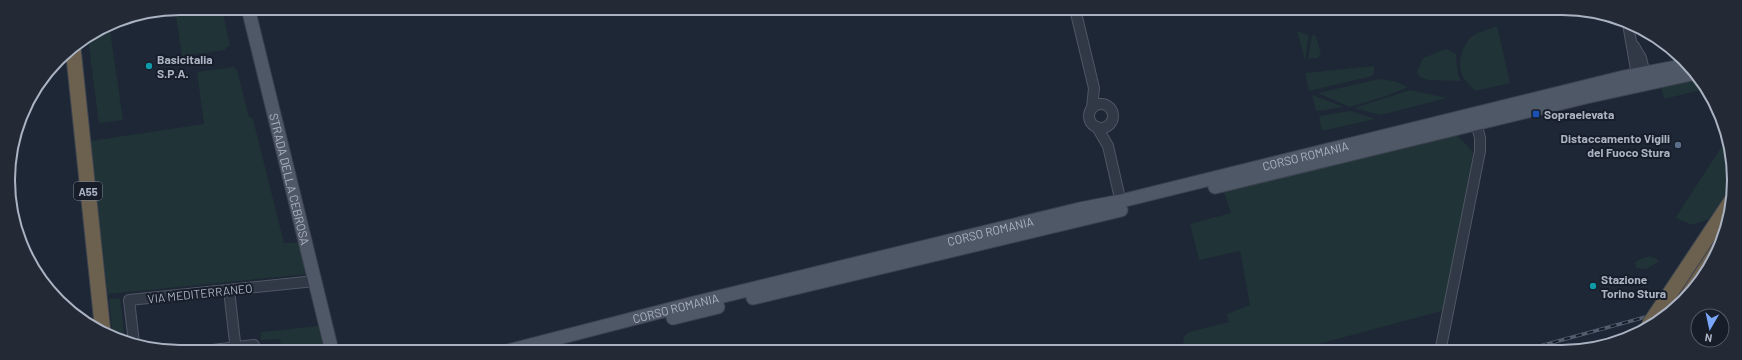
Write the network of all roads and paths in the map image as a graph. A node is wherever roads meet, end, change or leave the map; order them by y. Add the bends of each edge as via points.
1 (250, 15) edge
2 (1076, 15) edge
3 (1629, 30) edge
4 (74, 54) edge
5 (65, 62) edge
6 (1682, 67) edge
7 (1688, 74) edge
8 (1642, 79) junction
9 (1094, 88) junction
10 (1104, 104) junction
11 (1092, 108) junction
12 (1475, 119) junction
13 (1110, 123) junction
14 (1097, 127) junction
15 (1108, 146) junction
16 (1121, 205) junction
17 (1724, 212) edge
18 (315, 281) junction
19 (229, 290) junction
20 (1655, 317) edge
21 (92, 320) edge
22 (102, 326) edge
23 (133, 338) edge
24 (235, 345) edge
25 (331, 345) edge
26 (531, 345) edge
27 (568, 345) edge
28 (1441, 345) edge

1 - 18 main road, STRADA DELLA CEBROSA
2 - 9 street
3 - 8 street via 1633,59
4 - 22 highway, A55
5 - 21 highway, A55
6 - 8 main road, CORSO ROMANIA
7 - 8 main road, CORSO ROMANIA
8 - 12 main road, CORSO ROMANIA
9 - 10 street
9 - 11 street
10 - 11 street
10 - 13 street via 1113,114
11 - 14 street via 1090,120
12 - 16 main road, CORSO ROMANIA
12 - 28 street via 1480,138 1480,151
13 - 14 street via 1104,127
13 - 15 street
14 - 15 street
15 - 16 street
16 - 26 main road, CORSO ROMANIA via 1072,211
16 - 27 main road, CORSO ROMANIA
17 - 20 highway, bridge
18 - 19 street, VIA MEDITERRANEO
18 - 25 main road, STRADA DELLA CEBROSA
19 - 23 street, VIA MEDITERRANEO via 129,300
19 - 24 street

